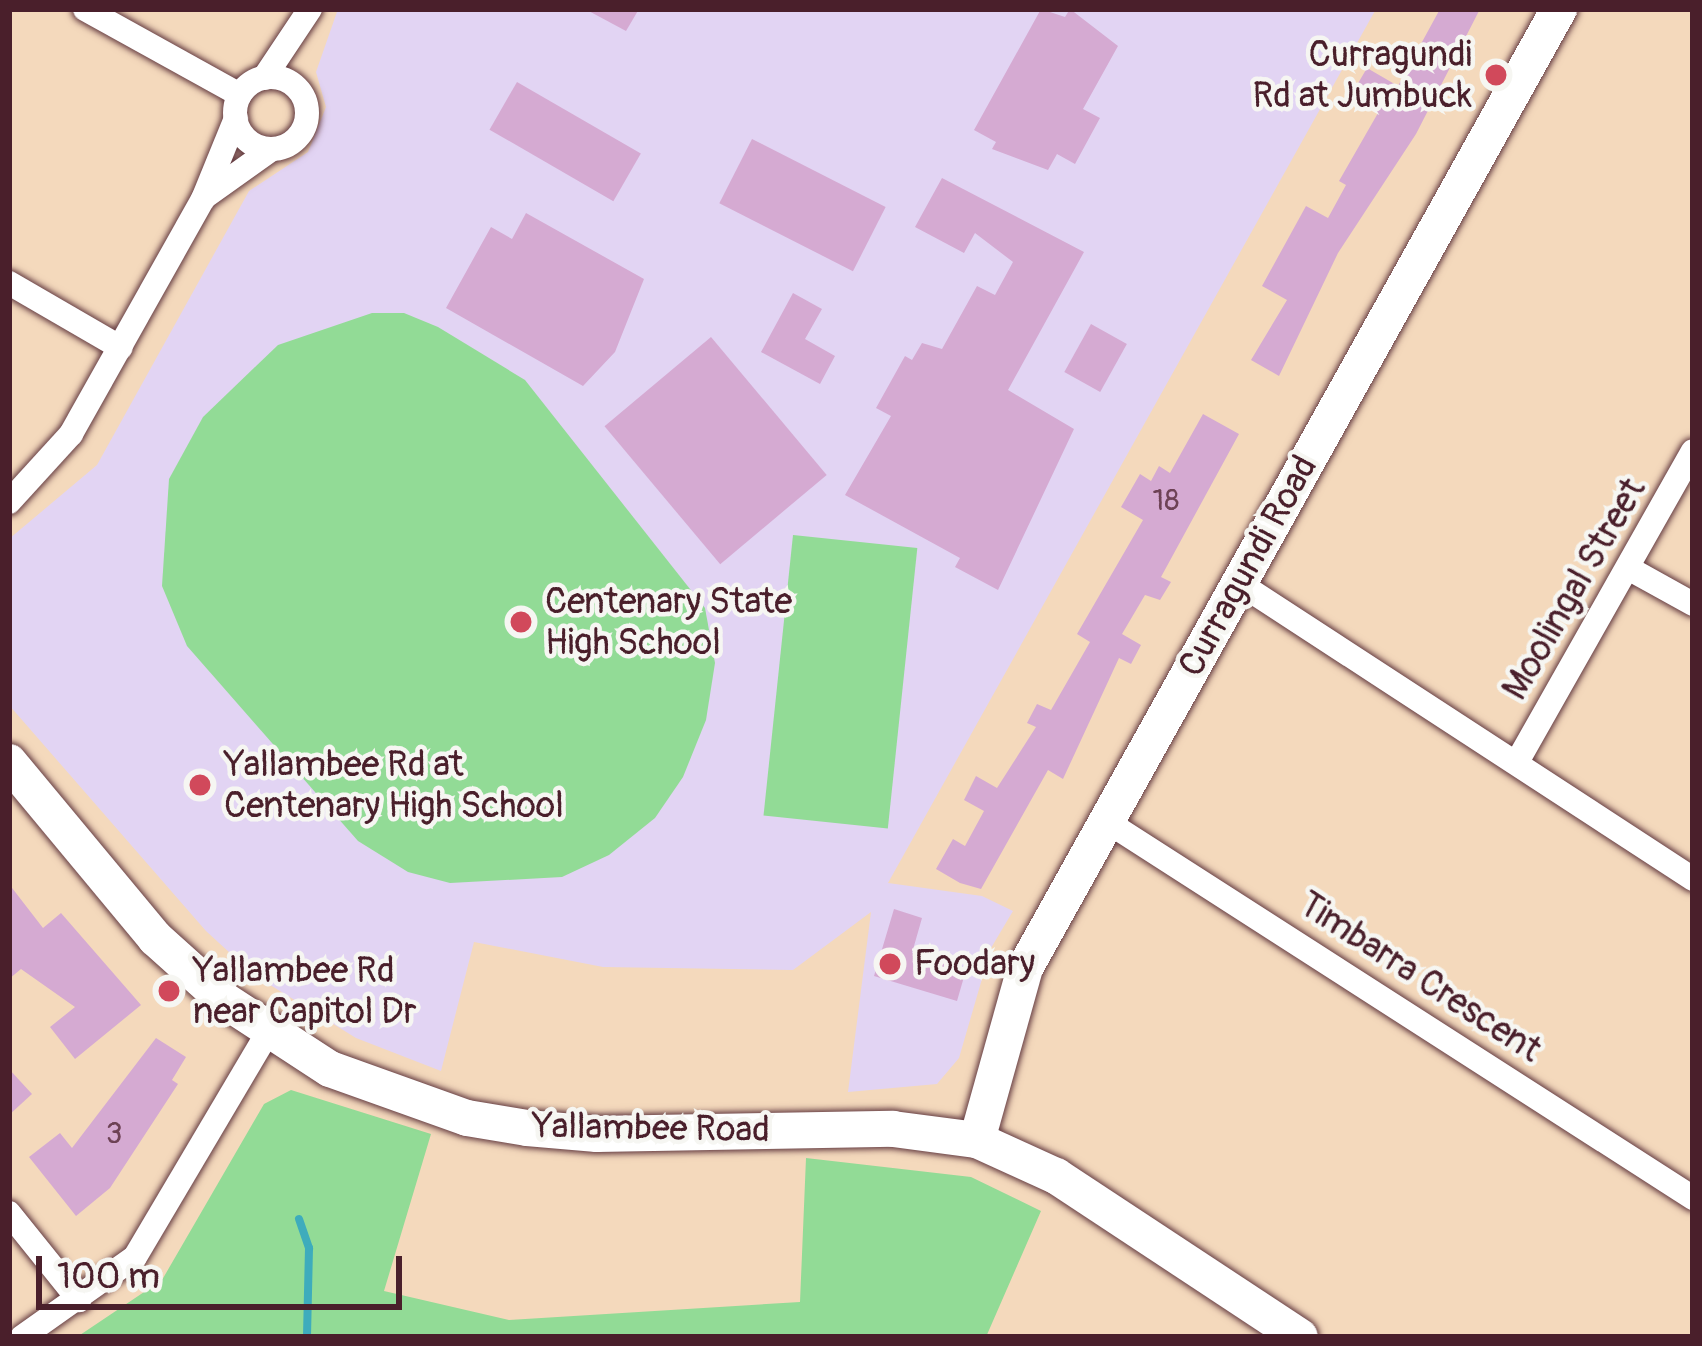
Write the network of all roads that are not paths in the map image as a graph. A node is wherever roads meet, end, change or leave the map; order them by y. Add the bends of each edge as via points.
1 (85, 9) edge
2 (1559, 9) edge
3 (308, 12) edge
4 (264, 78) junction
5 (297, 88) junction
6 (238, 106) junction
7 (272, 149) junction
8 (203, 199) junction
9 (9, 284) edge
10 (121, 348) junction
11 (1693, 451) edge
12 (9, 502) edge
13 (1628, 568) junction
14 (1239, 583) junction
15 (1693, 604) edge
16 (9, 762) edge
17 (1517, 762) junction
18 (1106, 821) junction
19 (1693, 879) edge
20 (268, 1032) junction
21 (977, 1140) junction
22 (1693, 1198) edge
23 (9, 1213) edge
24 (79, 1300) junction
25 (22, 1337) edge
26 (1300, 1337) edge

1 - 6 street
2 - 14 main road, Curragundi Road
3 - 4 street
3 - 5 street
4 - 5 street
4 - 6 street
5 - 7 street via 307,109 302,131
6 - 7 street via 250,142
6 - 8 street
7 - 8 street
8 - 10 street
9 - 10 street
10 - 12 street via 71,434
11 - 13 street, Moolingal Street
13 - 15 street
13 - 17 street, Moolingal Street
14 - 17 street
14 - 18 main road, Curragundi Road
16 - 20 main road, Yallambee Road via 155,938
17 - 19 street
18 - 21 main road, Curragundi Road via 1025,968
18 - 22 street, Timbarra Crescent
20 - 21 main road, Yallambee Road via 399,1097 527,1128 893,1129
20 - 24 street via 136,1257
21 - 26 main road, Yallambee Road via 1056,1176
23 - 24 street
24 - 25 street

